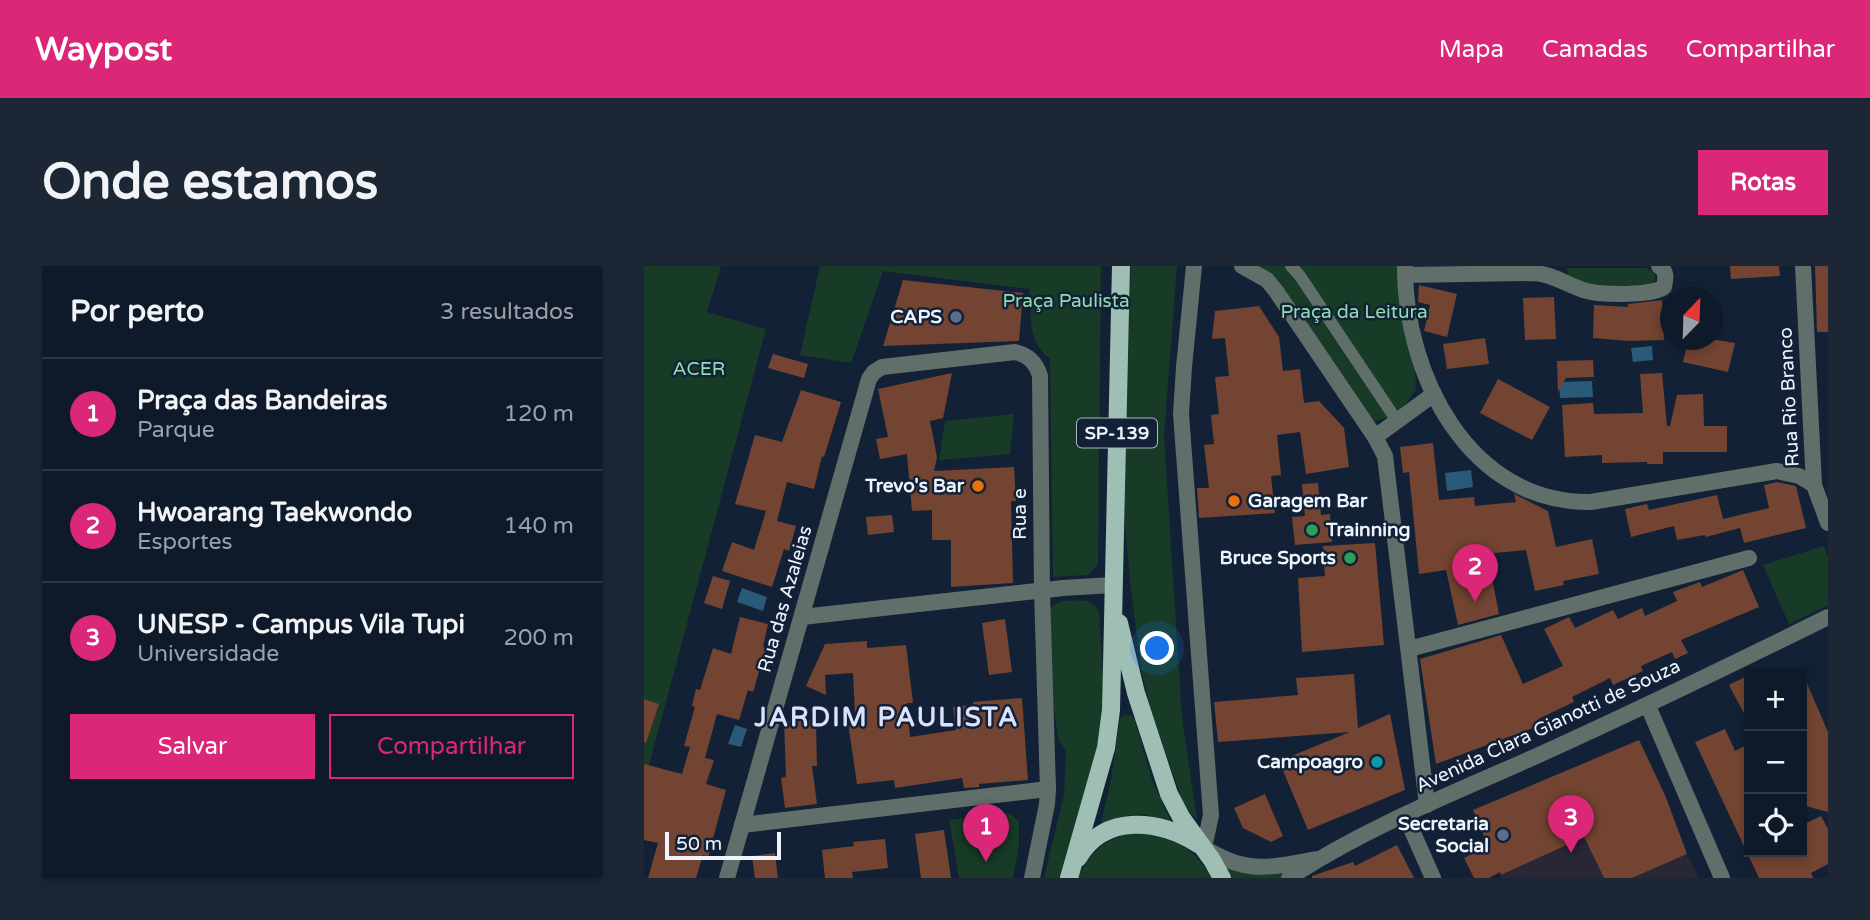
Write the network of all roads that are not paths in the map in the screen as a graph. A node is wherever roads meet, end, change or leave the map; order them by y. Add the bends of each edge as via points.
1 (1121, 266) edge
2 (1194, 266) edge
3 (1242, 266) edge
4 (1291, 266) edge
5 (1659, 266) edge
6 (1803, 266) edge
7 (1544, 270) edge
8 (1405, 271) edge
9 (874, 372) joint
10 (1434, 394) junction
11 (1397, 421) junction
12 (1375, 437) junction
13 (1814, 485) junction
14 (1828, 523) edge
15 (1749, 558) dead end
16 (1042, 591) junction
17 (1113, 592) junction
18 (803, 617) junction
19 (1828, 617) edge
20 (1409, 649) junction
21 (1648, 706) junction
22 (1048, 789) junction
23 (1427, 805) junction
24 (1405, 815) junction
25 (743, 825) junction
26 (1204, 848) junction
27 (1318, 859) junction
28 (1070, 876) edge
29 (727, 878) edge
30 (1032, 878) edge
31 (1222, 878) edge
32 (1289, 878) edge
33 (1433, 878) edge
34 (1722, 878) edge

1 - 17 main road, SP-139
2 - 26 street via 1181,414 1211,815
3 - 12 street via 1267,280 1276,291
4 - 11 street
5 - 7 street via 1666,279 1664,287 1654,292 1592,292
6 - 13 street, Rua Rio Branco
7 - 8 street
8 - 10 street via 1413,338
9 - 16 street, Rua e via 1006,352 1024,354 1032,361 1040,376
9 - 18 street, Rua das Azaleias
10 - 11 street
10 - 13 street via 1477,457 1523,488 1557,500 1591,502 1777,471
11 - 12 street
12 - 20 street via 1387,466
13 - 14 street, Rua Rio Branco
15 - 20 street
16 - 17 street
16 - 18 street
16 - 22 street, Rua e
17 - 26 main road, SP-139 via 1136,693 1169,794
17 - 28 main road, SP-139 via 1108,738
18 - 25 street, Rua das Azaleias
19 - 21 street, Avenida Clara Gianotti de Souza
20 - 23 street
21 - 23 street, Avenida Clara Gianotti de Souza
21 - 34 street
22 - 25 street
22 - 30 street, Rua e
23 - 24 street, Avenida Clara Gianotti de Souza
24 - 27 street, Avenida Clara Gianotti de Souza
24 - 33 street
25 - 29 street, Rua das Azaleias
26 - 27 street via 1247,866
26 - 28 main road via 1157,825 1120,826 1089,843
26 - 31 main road, SP-139
27 - 32 street, Avenida Clara Gianotti de Souza

